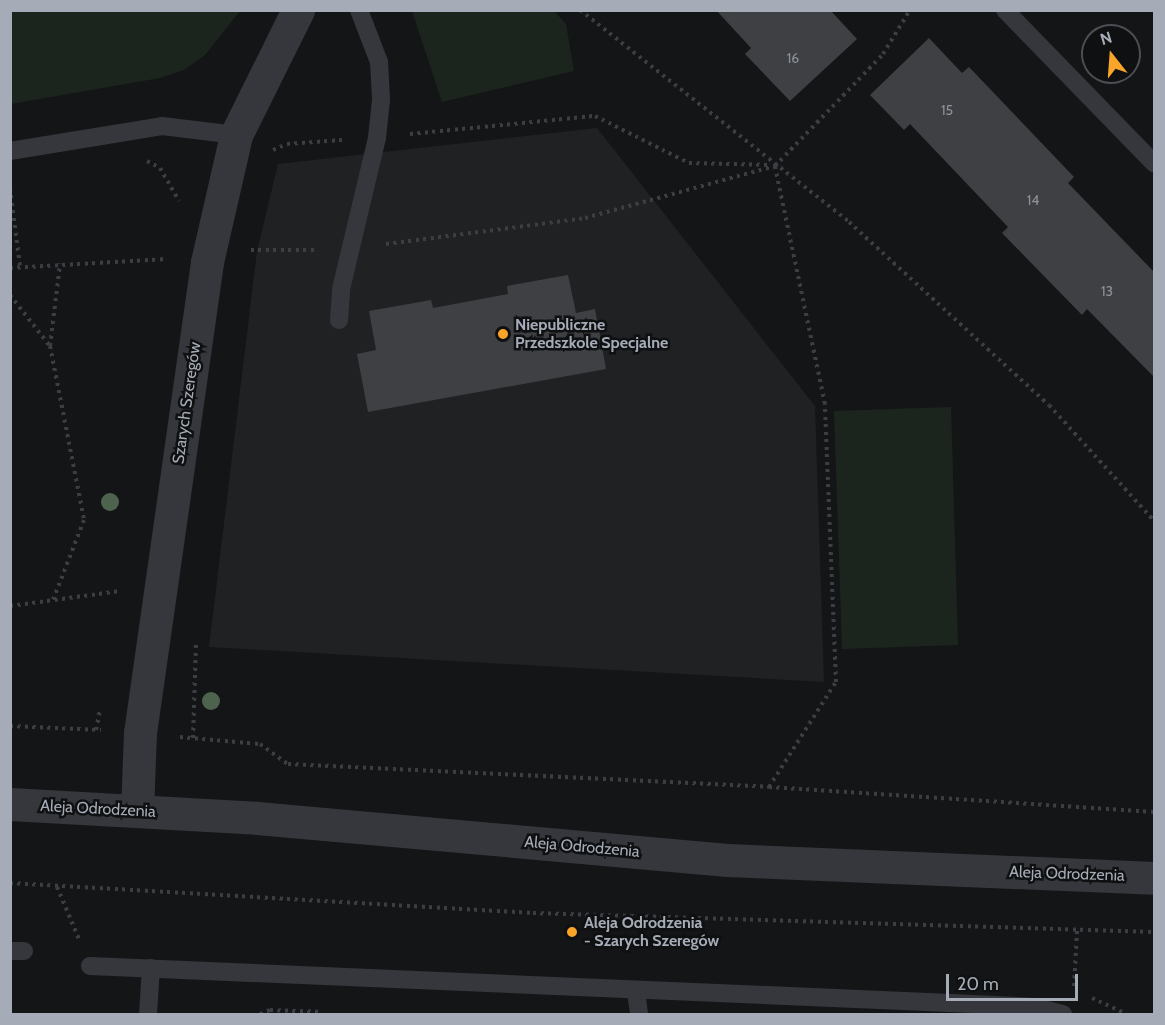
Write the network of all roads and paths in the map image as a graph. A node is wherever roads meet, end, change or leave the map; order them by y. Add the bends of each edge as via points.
1 (298, 10) edge
2 (359, 10) edge
3 (580, 10) edge
4 (910, 10) edge
5 (1005, 10) edge
6 (236, 135) junction
7 (378, 138) junction
8 (272, 141) dead end
9 (10, 151) edge
10 (142, 159) dead end
11 (1155, 163) edge
12 (775, 166) junction
13 (10, 188) edge
14 (180, 203) dead end
15 (350, 249) junction
16 (257, 251) dead end
17 (174, 258) dead end
18 (60, 264) junction
19 (20, 266) junction
20 (10, 268) edge
21 (10, 295) edge
22 (339, 320) dead end
23 (50, 346) junction
24 (1155, 521) edge
25 (53, 600) junction
26 (122, 602) dead end
27 (10, 606) edge
28 (196, 639) dead end
29 (101, 706) dead end
30 (10, 726) edge
31 (96, 730) junction
32 (140, 733) junction
33 (193, 738) junction
34 (769, 787) junction
35 (10, 804) edge
36 (137, 811) junction
37 (1155, 812) edge
38 (1155, 878) edge
39 (10, 883) edge
40 (1077, 930) junction
41 (1155, 932) edge
42 (90, 966) dead end
43 (151, 968) junction
44 (636, 992) junction
45 (1074, 992) dead end
46 (1084, 995) dead end
47 (329, 1012) dead end
48 (148, 1014) edge
49 (260, 1014) edge
50 (639, 1014) edge
51 (1064, 1014) edge
52 (1127, 1014) edge

1 - 6 street, Szarych Szeregów
2 - 7 lane via 379,62
3 - 12 path
4 - 12 path via 883,54
5 - 11 lane
6 - 9 lane via 162,126
6 - 32 street, Szarych Szeregów via 207,262
7 - 8 path via 287,144 268,152
7 - 12 path via 596,116 689,163
7 - 15 lane
10 - 14 path via 160,168
12 - 15 path via 585,218
12 - 24 path via 849,222 1049,405
12 - 34 path via 825,404 836,682
13 - 19 path
15 - 16 path
15 - 22 lane
17 - 18 path
18 - 19 path
18 - 23 path
19 - 20 path
21 - 23 path
23 - 25 path via 84,520
25 - 26 path via 124,591
25 - 27 path
28 - 33 path
29 - 31 path
30 - 31 path
31 - 32 path
32 - 33 path
32 - 36 street, Szarych Szeregów
33 - 34 path via 260,744 288,764
34 - 37 path
35 - 36 street, Aleja Odrodzenia
36 - 38 street, Aleja Odrodzenia via 727,860
39 - 40 path via 532,913
40 - 41 path
40 - 45 path
42 - 43 lane
43 - 44 lane
43 - 48 lane
44 - 50 lane
44 - 51 lane via 1036,1007
46 - 52 path
47 - 49 path via 270,1010

